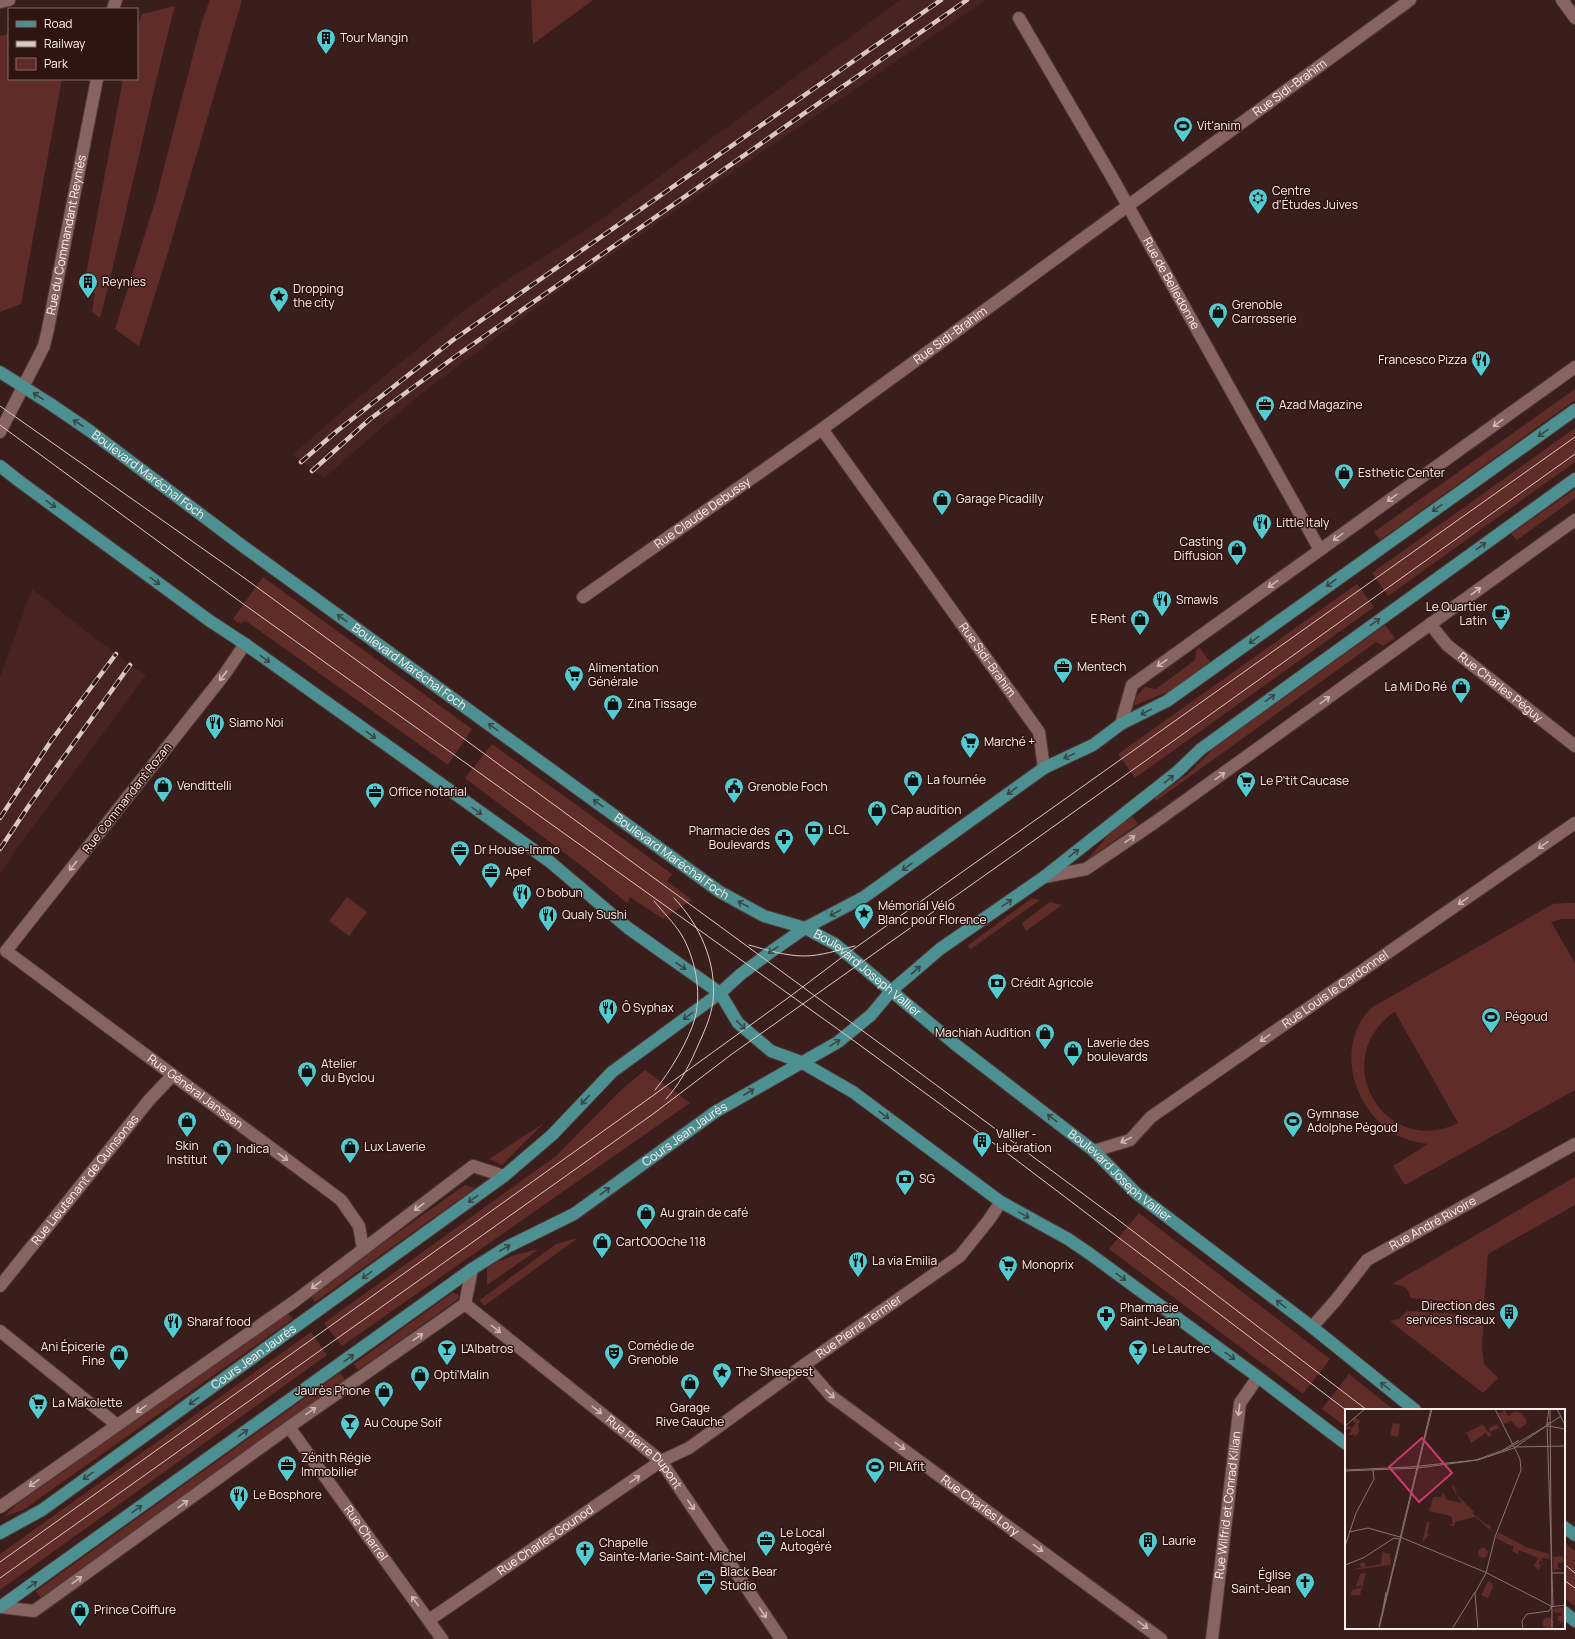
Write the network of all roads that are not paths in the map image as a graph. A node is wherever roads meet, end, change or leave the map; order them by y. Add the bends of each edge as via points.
1 (9, 0) edge
2 (1410, 0) edge
3 (1562, 0) edge
4 (0, 2) edge
5 (1019, 18) dead end
6 (1575, 18) edge
7 (96, 80) edge
8 (1127, 205) junction
9 (1575, 367) edge
10 (0, 372) edge
11 (24, 386) junction
12 (1575, 410) edge
13 (822, 429) junction
14 (0, 432) edge
15 (0, 466) edge
16 (1575, 479) edge
17 (1575, 520) edge
18 (1320, 550) junction
19 (583, 596) dead end
20 (1430, 624) junction
21 (245, 644) junction
22 (1121, 724) junction
23 (1575, 746) edge
24 (1044, 768) junction
25 (1575, 823) edge
26 (1044, 877) junction
27 (805, 928) junction
28 (6, 951) joint
29 (891, 991) junction
30 (720, 992) junction
31 (801, 1062) junction
32 (173, 1075) junction
33 (1575, 1144) edge
34 (1094, 1151) junction
35 (504, 1176) junction
36 (1000, 1202) junction
37 (363, 1249) junction
38 (472, 1269) junction
39 (0, 1286) edge
40 (465, 1304) junction
41 (1312, 1328) junction
42 (0, 1331) edge
43 (804, 1365) junction
44 (1258, 1376) junction
45 (1414, 1409) edge
46 (117, 1425) junction
47 (289, 1427) junction
48 (1345, 1443) edge
49 (661, 1461) junction
50 (0, 1507) edge
51 (1565, 1528) edge
52 (0, 1533) edge
53 (1575, 1535) edge
54 (0, 1607) edge
55 (1565, 1613) edge
56 (429, 1620) junction
57 (1575, 1621) edge
58 (442, 1639) edge
59 (781, 1639) edge
60 (1161, 1639) edge
61 (1212, 1639) edge

1 - 4 street
2 - 8 street, Rue Sidi-Brahim
3 - 6 street
5 - 8 street, Rue de Belledonne
7 - 11 street, Rue du Commandant Reyniés via 48,329 44,346
8 - 13 street, Rue Sidi-Brahim
8 - 18 street, Rue de Belledonne
9 -> 18 street
10 - 11 main road, Boulevard Maréchal Foch
11 - 14 street
27 -> 11 main road, Boulevard Maréchal Foch, bridge via 764,916 720,892 90,431
12 -> 22 main road, Cours Jean Jaurès via 1167,701
13 - 19 street, Rue Claude Debussy
13 - 24 street, Rue Sidi-Brahim via 1039,732
15 -> 21 main road, bridge via 210,622
26 -> 16 main road, Cours Jean Jaurès via 1177,772 1201,749
20 -> 17 street
18 -> 22 street via 1132,685
20 - 23 street, Rue Charles Péguy via 1447,645
26 -> 20 street via 1086,869
21 -> 28 street, Rue Commandant Rozan via 220,681
21 -> 30 main road via 549,862 628,928
22 -> 24 main road, Cours Jean Jaurès via 1093,745
24 -> 27 main road, Cours Jean Jaurès via 864,897
25 -> 34 street, Rue Louis le Cardonnel via 1150,1117 1130,1140
29 -> 26 main road, Cours Jean Jaurès via 940,949
27 - 29 main road, Boulevard Joseph Vallier via 835,944
27 -> 30 main road, Cours Jean Jaurès
28 - 32 street, Rue Général Janssen
31 -> 29 main road, Cours Jean Jaurès via 838,1042 871,1014
34 -> 29 main road, Boulevard Joseph Vallier via 956,1045
30 -> 31 main road via 738,1023 771,1051
30 -> 35 main road, Cours Jean Jaurès via 612,1072 552,1135
31 -> 36 main road via 853,1092
38 -> 31 main road, Cours Jean Jaurès via 507,1247 574,1214 715,1112
32 -> 37 street, Rue Général Janssen via 341,1200 360,1226
32 - 39 street, Rue Lieutenant de Quinsonas via 150,1099
33 - 41 street, Rue André Rivoire via 1367,1260
41 -> 34 main road, Boulevard Joseph Vallier via 1137,1194
35 -> 37 street, Cours Jean Jaurès via 473,1166
35 -> 52 main road, Cours Jean Jaurès via 42,1510
36 - 43 street, Rue Pierre Termier via 960,1256
36 -> 44 main road via 1068,1239
37 -> 46 street, Cours Jean Jaurès via 295,1301
38 - 40 street
54 -> 38 main road, Cours Jean Jaurès
47 -> 40 street, Cours Jean Jaurès
40 -> 49 street, Rue Pierre Dupont
45 -> 41 main road, Boulevard Joseph Vallier
42 - 46 street
43 - 49 street, Rue Pierre Termier via 689,1448
43 -> 60 street, Rue Charles Lory via 832,1396
44 - 48 main road
44 -> 61 street, Rue Wilfrid et Conrad Kilian via 1240,1403
46 -> 50 street, Cours Jean Jaurès
54 -> 47 street, Cours Jean Jaurès via 34,1611
56 -> 47 street, Rue Charrel
56 -> 49 street, Rue Charles Gounod
49 -> 59 street, Rue Pierre Dupont
51 - 53 main road
55 - 57 main road
56 - 58 street, Rue Charrel

